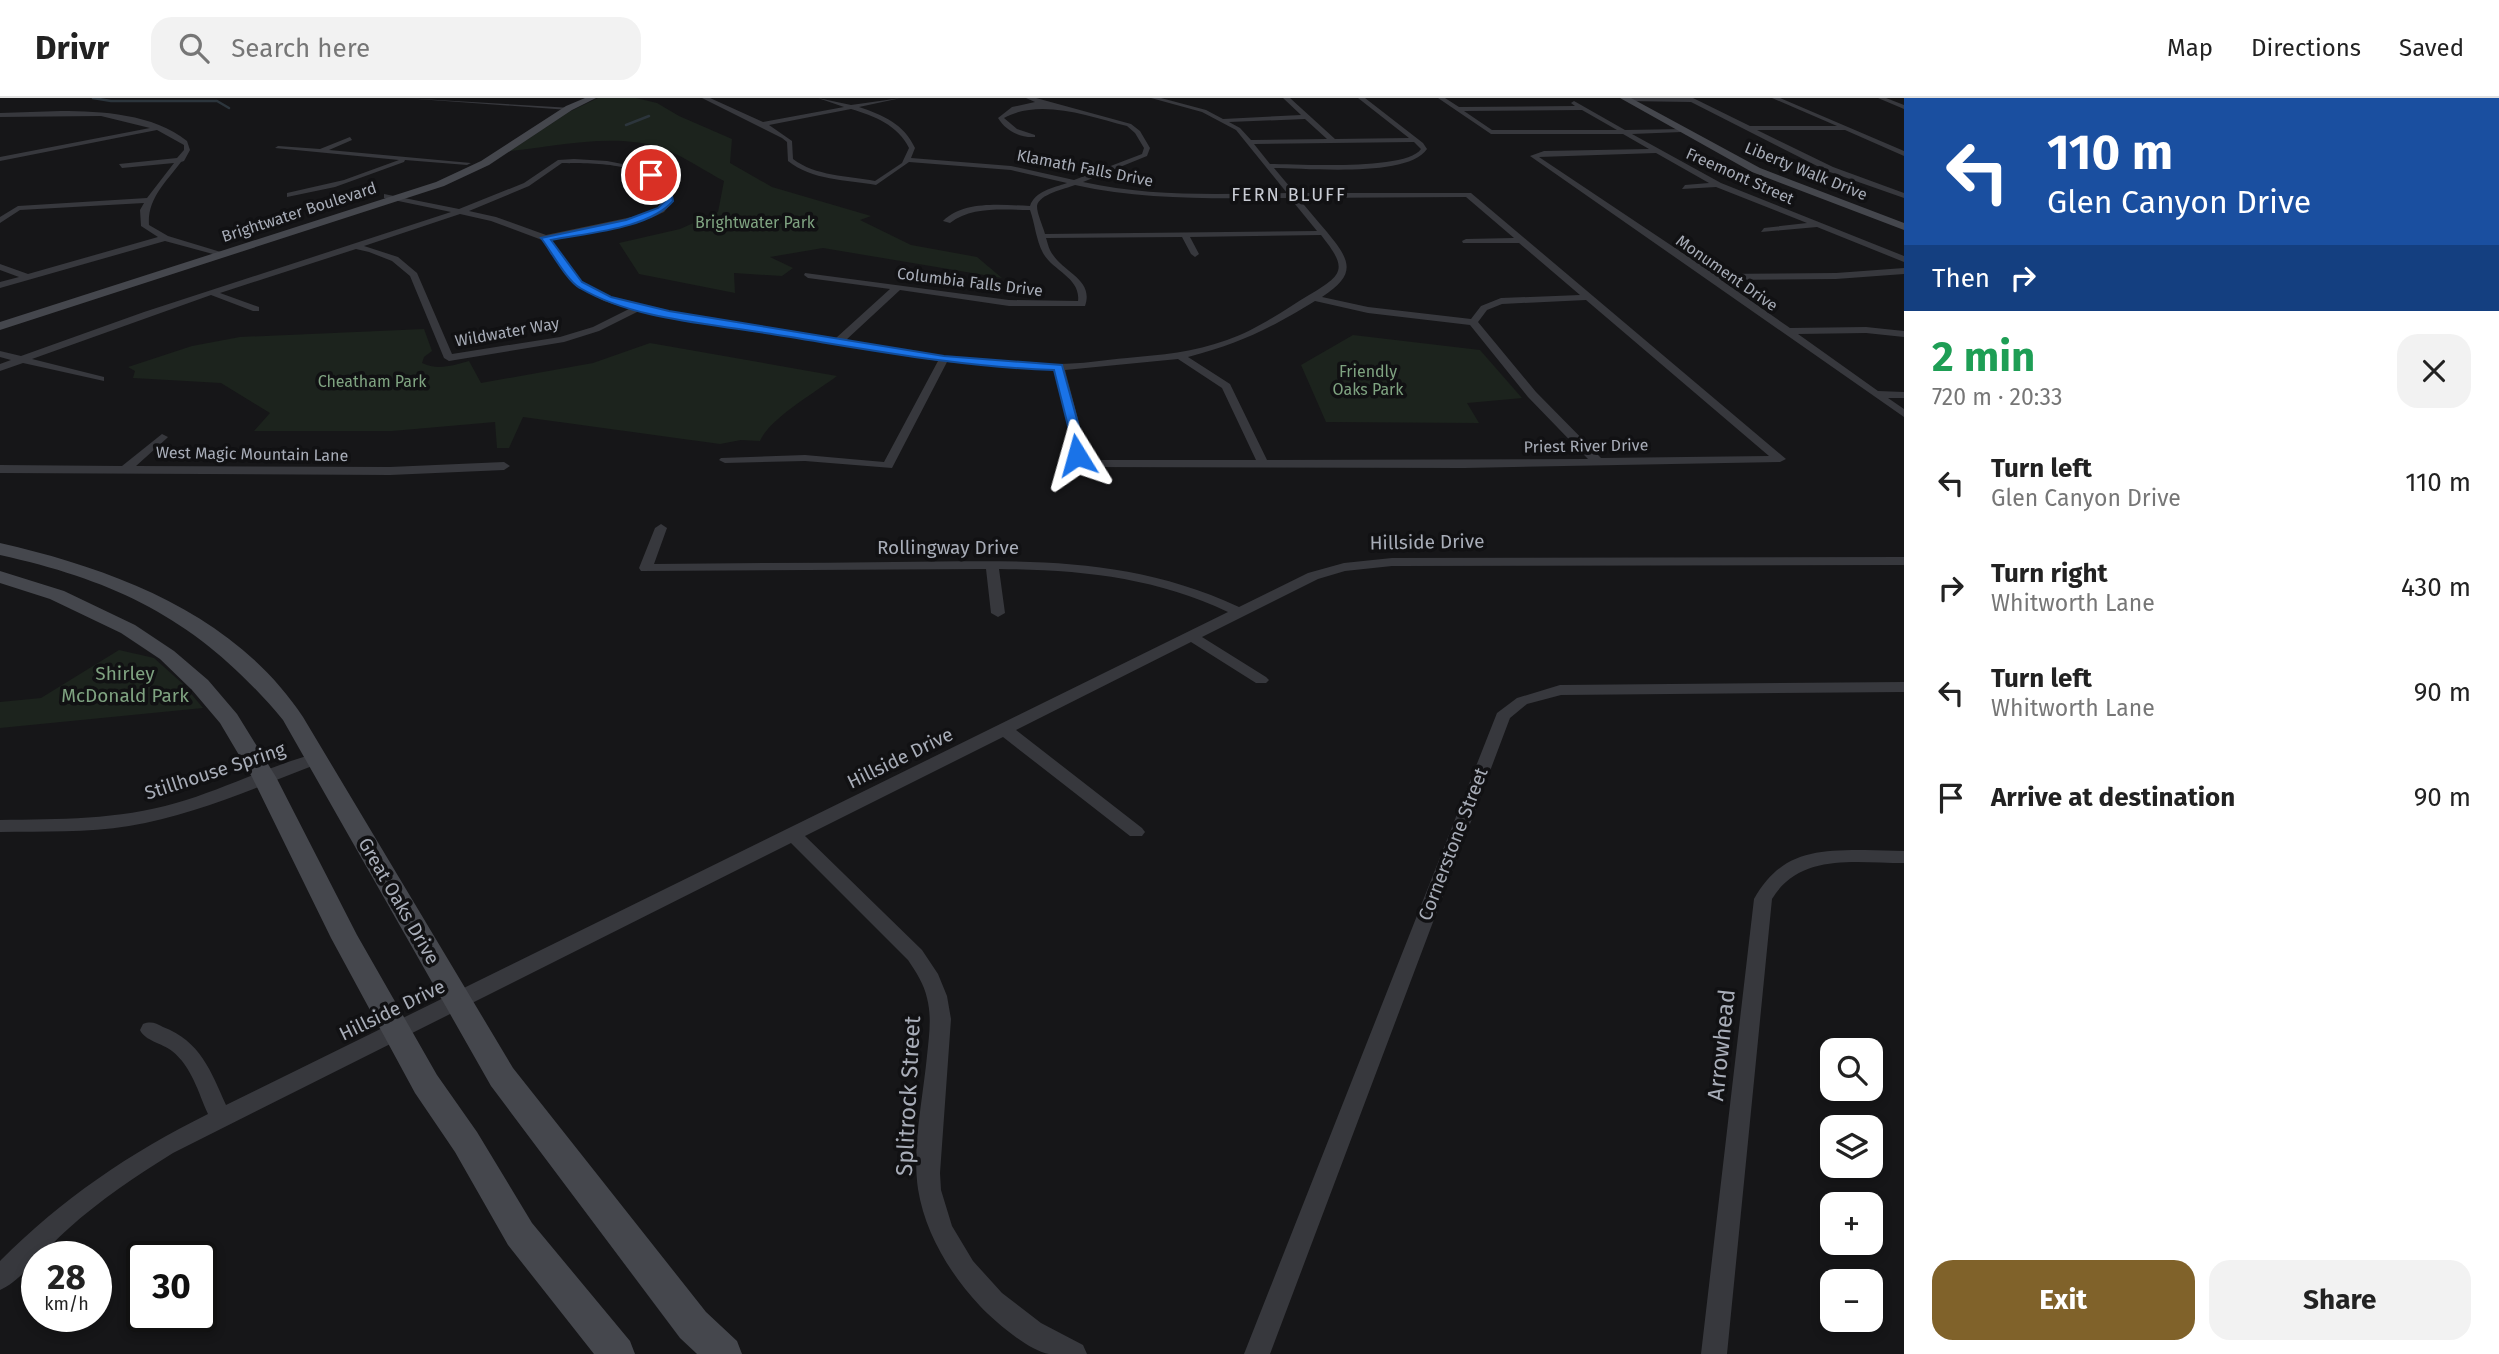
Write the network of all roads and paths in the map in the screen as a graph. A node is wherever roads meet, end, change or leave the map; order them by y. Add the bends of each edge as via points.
1 (407, 98) edge
2 (506, 98) edge
3 (578, 98) edge
4 (592, 98) edge
5 (705, 98) edge
6 (821, 98) edge
7 (898, 98) edge
8 (1029, 98) edge
9 (1154, 98) edge
10 (1286, 98) edge
11 (1361, 98) edge
12 (1441, 98) edge
13 (1567, 98) edge
14 (1625, 98) edge
15 (1775, 98) edge
16 (1881, 98) edge
17 (1689, 99) edge
18 (1042, 102) junction
19 (493, 104) junction
20 (849, 107) junction
21 (1904, 107) edge
22 (563, 108) junction
23 (1583, 108) junction
24 (1457, 109) junction
25 (0, 115) edge
26 (1306, 117) junction
27 (1225, 120) junction
28 (761, 124) junction
29 (158, 128) junction
30 (1748, 128) junction
31 (1846, 128) junction
32 (1682, 130) junction
33 (1624, 131) junction
34 (1033, 136) dead end
35 (350, 139) dead end
36 (1333, 141) junction
37 (1416, 141) junction
38 (1250, 142) junction
39 (278, 148) dead end
40 (321, 151) junction
41 (1656, 151) junction
42 (1904, 154) edge
43 (2, 157) edge
44 (182, 160) junction
45 (404, 160) junction
46 (907, 160) junction
47 (467, 163) junction
48 (122, 166) dead end
49 (1269, 166) junction
50 (1076, 182) junction
51 (1718, 185) junction
52 (1685, 187) dead end
53 (289, 195) dead end
54 (1291, 195) junction
55 (1468, 195) joint
56 (1904, 196) edge
57 (393, 197) junction
58 (149, 200) junction
59 (1033, 208) junction
60 (459, 211) junction
61 (0, 221) edge
62 (947, 221) dead end
63 (1818, 225) junction
64 (1904, 227) edge
65 (1764, 230) dead end
66 (1322, 233) junction
67 (1185, 235) junction
68 (1043, 236) junction
69 (164, 238) junction
70 (545, 238) junction
71 (1466, 240) dead end
72 (1524, 240) junction
73 (355, 246) junction
74 (214, 254) junction
75 (1195, 254) dead end
76 (1904, 259) edge
77 (0, 267) edge
78 (1904, 271) edge
79 (808, 275) dead end
80 (27, 277) junction
81 (1712, 278) junction
82 (0, 285) edge
83 (897, 288) junction
84 (213, 293) junction
85 (1311, 297) junction
86 (1589, 297) junction
87 (638, 308) junction
88 (256, 309) dead end
89 (0, 317) edge
90 (1473, 322) junction
91 (0, 326) edge
92 (1786, 331) junction
93 (1904, 334) edge
94 (839, 341) junction
95 (0, 354) edge
96 (1180, 356) junction
97 (22, 359) junction
98 (944, 359) junction
99 (1059, 367) junction
100 (0, 368) edge
101 (100, 379) dead end
102 (1877, 394) junction
103 (1904, 395) edge
104 (1904, 414) edge
105 (162, 437) dead end
106 (726, 460) dead end
107 (1262, 461) junction
108 (1597, 461) junction
109 (504, 466) dead end
110 (127, 468) junction
111 (0, 469) edge
112 (661, 528) dead end
113 (0, 549) edge
114 (1904, 561) edge
115 (992, 565) junction
116 (100, 576) junction
117 (0, 577) edge
118 (136, 590) junction
119 (62, 597) junction
120 (94, 611) junction
121 (998, 613) dead end
122 (1241, 613) junction
123 (1193, 637) junction
124 (1261, 680) dead end
125 (1904, 687) edge
126 (1006, 730) junction
127 (317, 758) junction
128 (264, 777) junction
129 (0, 826) edge
130 (1136, 832) dead end
131 (793, 835) junction
132 (1904, 857) edge
133 (456, 1001) junction
134 (150, 1030) dead end
135 (395, 1031) junction
136 (220, 1118) junction
137 (0, 1278) edge
138 (617, 1354) edge
139 (724, 1354) edge
140 (1074, 1354) edge
141 (1257, 1354) edge
142 (1714, 1354) edge

1 - 19 street
2 - 19 street
3 - 22 street, Brightwater Boulevard
4 - 22 street, Brightwater Boulevard
5 - 28 street
6 - 20 street
7 - 20 street
8 - 18 street
9 - 27 street
10 - 26 street
11 - 37 street
12 - 24 street
13 - 23 street
14 - 17 street
14 - 32 street, Liberty Walk Drive
15 - 31 street
16 - 21 street
17 - 30 street
18 - 34 street via 1009,110 1001,118 1014,130
18 - 50 street via 1129,125 1147,148 1141,158
19 - 22 street
20 - 28 street
20 - 46 street via 903,132 912,148
22 - 47 street, Brightwater Boulevard
22 - 57 street, Brightwater Boulevard via 485,163
23 - 24 street
23 - 33 street
24 - 33 street via 1491,132
25 - 29 street via 96,114 131,118
26 - 27 street
26 - 36 street
27 - 38 street
28 - 46 street via 787,136 790,160 821,174 876,183
29 - 43 street
29 - 44 street via 184,141 187,150
30 - 31 street
30 - 56 street via 1830,169
31 - 42 street
32 - 33 street, Freemont Street
32 - 64 street, Liberty Walk Drive via 1763,173
33 - 41 street, Freemont Street
35 - 40 street
36 - 37 street
36 - 38 street
37 - 49 street via 1424,149 1416,158 1395,163
38 - 49 street
39 - 40 street
40 - 45 street
41 - 51 street, Freemont Street
41 - 81 street, Monument Drive via 1533,156
44 - 48 street
44 - 58 street
45 - 47 street
45 - 53 street via 346,182
46 - 50 street, Klamath Falls Drive via 1005,167
47 - 57 street, Brightwater Boulevard
49 - 54 street
50 - 54 street, Klamath Falls Drive via 1159,196
50 - 59 street via 1040,196
51 - 52 street
51 - 63 street, Freemont Street
54 - 55 street, Klamath Falls Drive
54 - 66 street
55 - 72 street, Priest River Drive
57 - 60 street
57 - 74 street, Brightwater Boulevard
58 - 61 street via 18,208
58 - 69 street via 145,226
59 - 62 street via 971,211
59 - 68 street, Columbia Falls Drive
60 - 70 street
60 - 70 street via 530,184 560,161 641,169 668,192 669,201 661,210 628,222
60 - 73 street
63 - 65 street
63 - 76 street, Freemont Street
66 - 67 street
66 - 85 street via 1342,256 1344,268 1331,287
67 - 68 street
67 - 75 street
68 - 83 street, Columbia Falls Drive via 1048,255 1082,289 1082,304 1009,303
69 - 74 street
69 - 80 street
70 - 87 street via 579,284
71 - 72 street
72 - 86 street, Priest River Drive
73 - 84 street
73 - 87 street, Wildwater Way via 407,265 449,358 561,340
74 - 89 street, Brightwater Boulevard
74 - 91 street, Brightwater Boulevard
77 - 80 street
78 - 81 street
79 - 83 street, Columbia Falls Drive
80 - 82 street
81 - 92 street, Monument Drive
83 - 94 street
84 - 88 street
84 - 97 street
85 - 90 street via 1368,310
85 - 96 street via 1262,329
86 - 90 street via 1501,301 1484,308
86 - 108 street, Priest River Drive via 1780,459
87 - 94 street
90 - 108 street via 1518,382
92 - 93 street
92 - 102 street, Monument Drive
94 - 98 street
95 - 97 street
96 - 99 street
96 - 107 street via 1226,386
97 - 100 street
97 - 101 street
98 - 99 street
98 - 106 street via 888,466 805,458
99 - 107 street, Priest River Drive via 1077,455 1083,463
102 - 103 street
102 - 104 street, Monument Drive
105 - 110 street
107 - 108 street, Priest River Drive
109 - 110 street, West Magic Mountain Lane via 377,471
110 - 111 street, West Magic Mountain Lane
112 - 115 street, Rollingway Drive via 646,568
113 - 116 street, Great Oaks Drive
114 - 122 street, Hillside Drive via 1367,564 1313,576
115 - 121 street
115 - 122 street, Rollingway Drive via 1142,575 1195,590
116 - 118 street, Great Oaks Drive
116 - 119 street
117 - 119 street
118 - 120 street
118 - 127 street, Great Oaks Drive via 177,611 253,670 292,716
119 - 120 street
120 - 128 street via 167,655 200,685 229,719
122 - 123 street, Hillside Drive
123 - 124 street
123 - 126 street, Hillside Drive
125 - 141 street, Cornerstone Street via 1572,689 1530,697 1503,716
126 - 130 street
126 - 131 street, Hillside Drive
127 - 128 street, Stillhouse Spring
127 - 133 street, Great Oaks Drive
128 - 129 street, Stillhouse Spring via 129,820
128 - 135 street
131 - 133 street, Hillside Drive
131 - 140 street, Splitrock Street via 915,955 937,996 941,1019 930,1189 953,1250 996,1305 1025,1328
132 - 142 street, Arrowhead via 1811,860 1782,871 1763,899
133 - 135 street, Hillside Drive
133 - 139 street, Great Oaks Drive via 502,1077 693,1325
134 - 136 street via 170,1037 191,1053
135 - 136 street, Hillside Drive
135 - 138 street via 520,1234
136 - 137 street, Hillside Drive via 148,1155 90,1194

